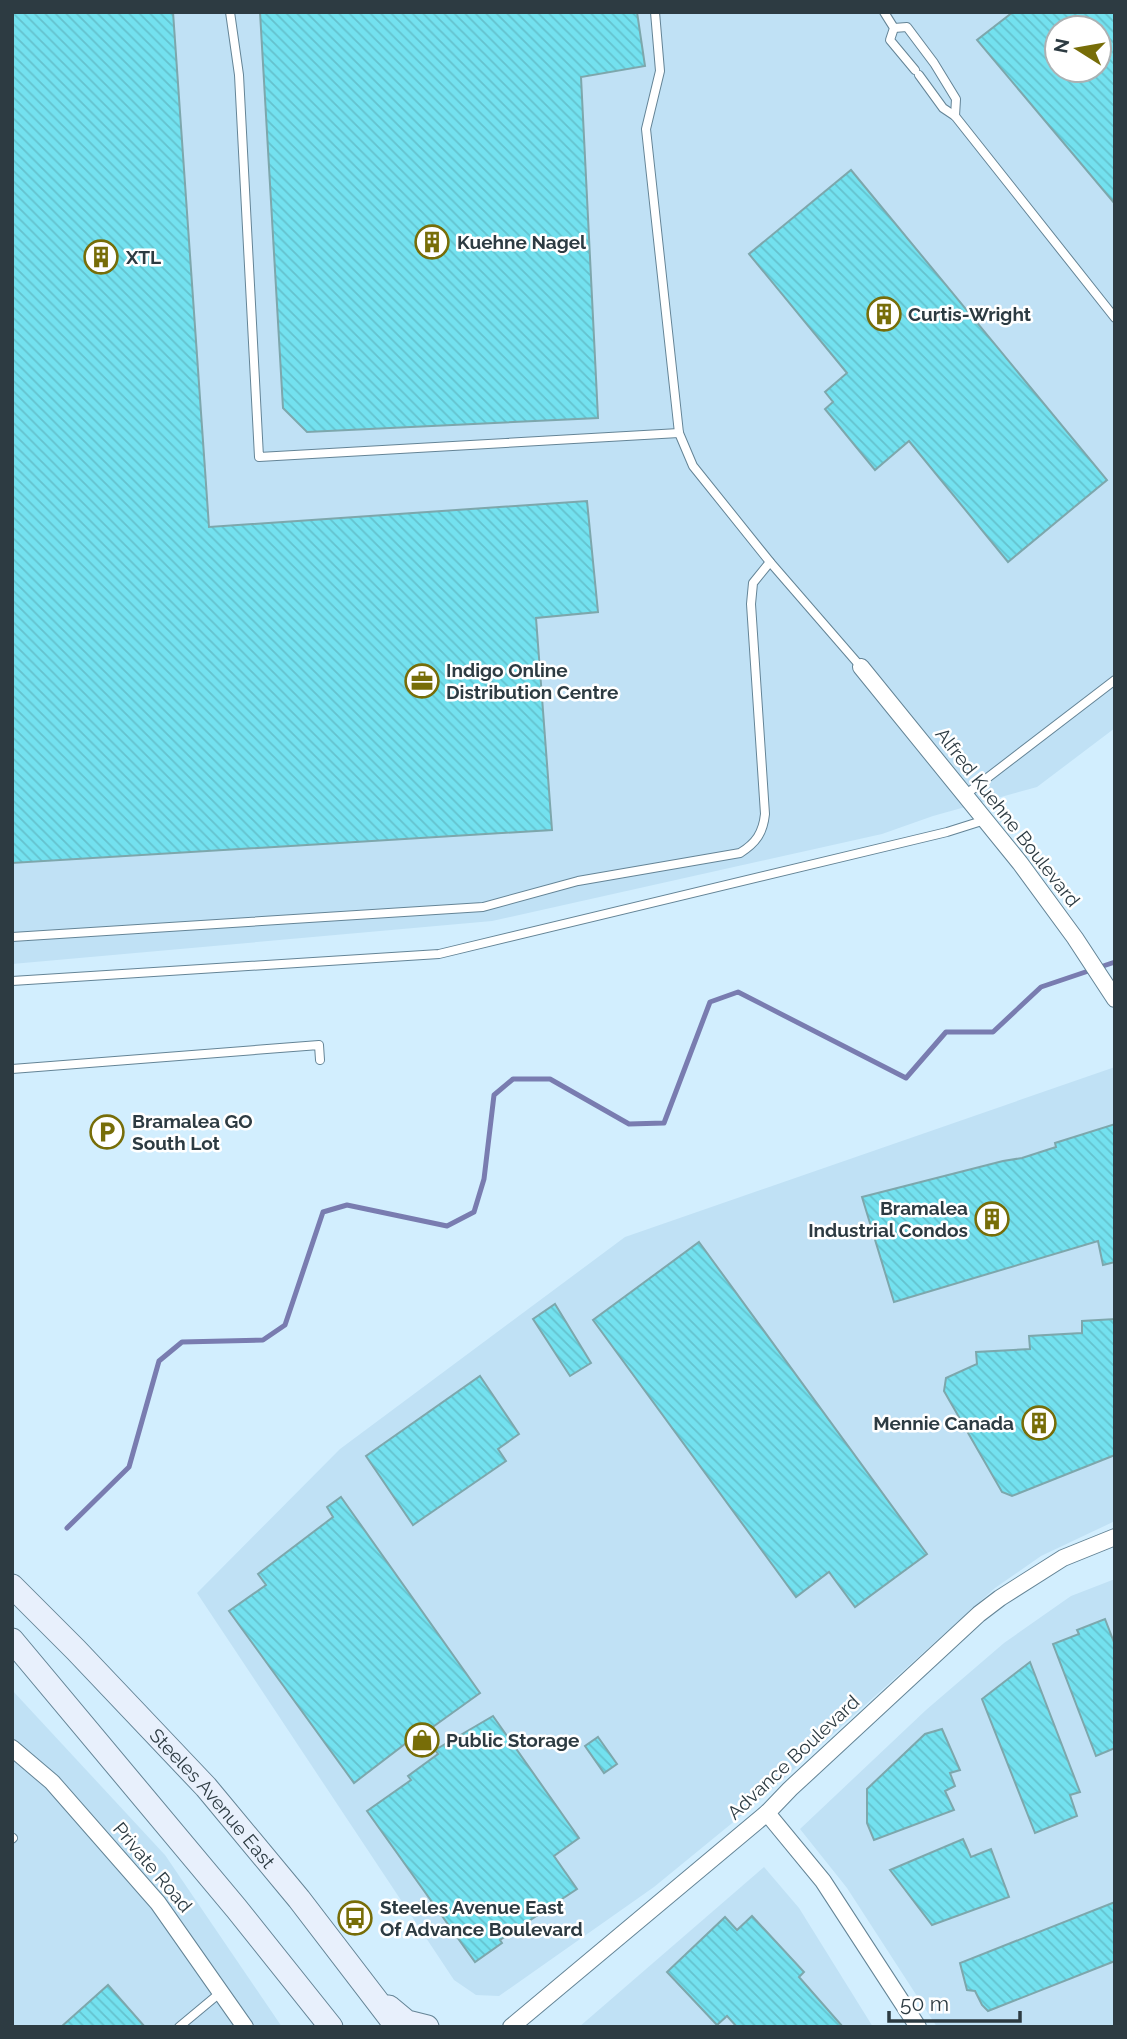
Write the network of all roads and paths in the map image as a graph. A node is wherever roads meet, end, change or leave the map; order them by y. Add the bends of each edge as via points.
1 (230, 12) edge
2 (655, 12) edge
3 (889, 14) edge
4 (894, 28) junction
5 (955, 116) junction
6 (1115, 318) edge
7 (679, 433) junction
8 (770, 562) junction
9 (860, 667) joint
10 (1115, 680) edge
11 (965, 795) junction
12 (985, 820) junction
13 (12, 937) edge
14 (12, 981) edge
15 (1115, 999) edge
16 (320, 1060) dead end
17 (12, 1069) edge
18 (1115, 1537) edge
19 (12, 1586) edge
20 (12, 1640) edge
21 (12, 1748) edge
22 (767, 1814) junction
23 (221, 1992) junction
24 (376, 1997) junction
25 (179, 2027) edge
26 (245, 2027) edge
27 (331, 2027) edge
28 (397, 2027) edge
29 (427, 2027) edge
30 (511, 2027) edge
31 (918, 2027) edge

1 - 7 lane via 239,75 259,457
2 - 7 lane via 660,71 646,129
3 - 4 lane
4 - 5 lane via 890,40 943,108
4 - 5 lane via 907,27 934,62 956,99
5 - 6 lane
7 - 8 lane via 693,466
8 - 9 lane
8 - 13 lane via 753,583 751,604 764,826 759,838 740,853 578,881 483,907
9 - 11 street, Alfred Kuehne Boulevard
10 - 11 lane
11 - 12 street, Alfred Kuehne Boulevard
12 - 14 lane via 439,954
12 - 15 street, Alfred Kuehne Boulevard
16 - 17 lane via 319,1045
18 - 22 street, Advance Boulevard via 1063,1558 979,1614
19 - 24 main road, Steeles Avenue East via 206,1787
20 - 27 main road
21 - 23 street, Private Road via 52,1782 159,1903
22 - 30 street, Advance Boulevard
22 - 31 street via 823,1881
23 - 25 lane
23 - 26 street, Private Road
24 - 28 main road, Steeles Avenue East
24 - 29 main road via 407,2022

